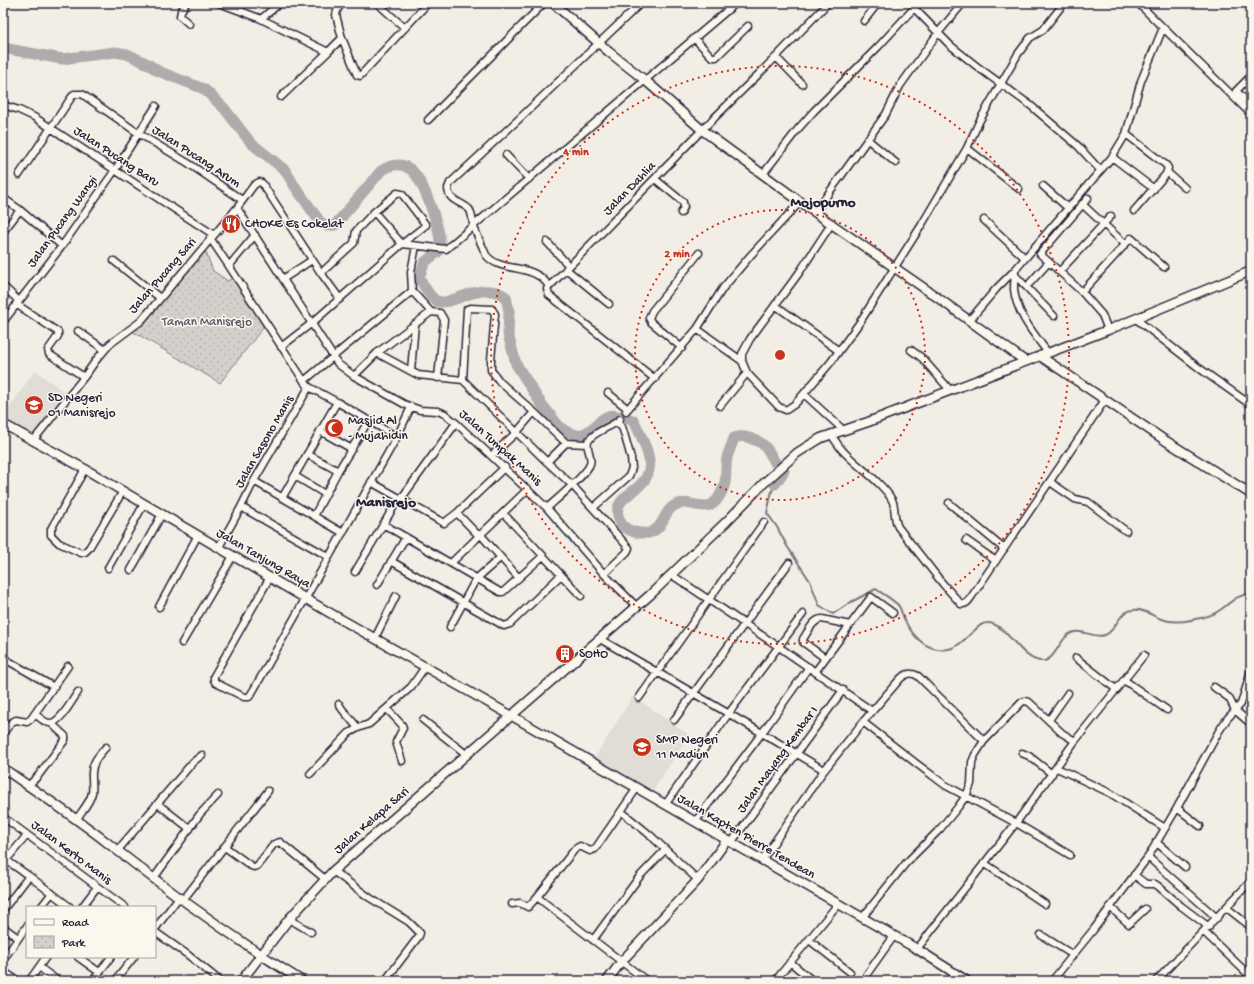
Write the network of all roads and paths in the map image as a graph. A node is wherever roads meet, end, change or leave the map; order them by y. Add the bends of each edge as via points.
1 (186, 3) edge
2 (219, 3) edge
3 (280, 3) edge
4 (341, 3) edge
5 (377, 3) edge
6 (428, 3) edge
7 (544, 3) edge
8 (553, 3) edge
9 (641, 3) edge
10 (736, 3) edge
11 (828, 3) edge
12 (878, 3) edge
13 (963, 3) edge
14 (1064, 3) edge
15 (1138, 3) edge
16 (913, 5) edge
17 (261, 19) junction
18 (864, 21) dead end
19 (189, 24) dead end
20 (748, 26) dead end
21 (405, 28) junction
22 (1163, 28) junction
23 (938, 33) junction
24 (342, 38) junction
25 (694, 38) junction
26 (600, 43) junction
27 (328, 52) junction
28 (776, 58) junction
29 (1251, 76) edge
30 (646, 81) junction
31 (802, 84) dead end
32 (1000, 84) junction
33 (281, 97) dead end
34 (3, 106) edge
35 (156, 106) dead end
36 (1251, 106) edge
37 (1251, 114) edge
38 (428, 120) dead end
39 (52, 128) junction
40 (702, 130) junction
41 (138, 133) junction
42 (1126, 134) junction
43 (867, 139) junction
44 (967, 148) junction
45 (506, 155) dead end
46 (1112, 157) junction
47 (896, 163) dead end
48 (115, 170) junction
49 (1100, 170) junction
50 (1167, 172) junction
51 (763, 174) junction
52 (19, 175) dead end
53 (529, 179) junction
54 (654, 179) junction
55 (1043, 186) dead end
56 (1185, 188) dead end
57 (1019, 189) dead end
58 (1154, 189) junction
59 (3, 198) edge
60 (1088, 198) dead end
61 (242, 200) junction
62 (801, 201) junction
63 (1082, 204) junction
64 (237, 208) junction
65 (1068, 208) junction
66 (20, 210) junction
67 (1134, 211) dead end
68 (374, 212) junction
69 (815, 212) junction
70 (682, 213) dead end
71 (1111, 216) dead end
72 (984, 220) dead end
73 (832, 224) junction
74 (1105, 224) junction
75 (473, 225) junction
76 (3, 232) edge
77 (255, 235) junction
78 (212, 236) junction
79 (547, 242) dead end
80 (402, 244) junction
81 (1125, 244) junction
82 (62, 246) junction
83 (416, 246) junction
84 (699, 253) dead end
85 (1025, 258) junction
86 (312, 260) junction
87 (114, 261) dead end
88 (1049, 262) junction
89 (229, 266) junction
90 (568, 267) junction
91 (894, 267) junction
92 (1164, 267) dead end
93 (1060, 271) junction
94 (1251, 271) edge
95 (1015, 272) junction
96 (320, 274) junction
97 (283, 279) junction
98 (1030, 283) dead end
99 (3, 286) edge
100 (549, 286) junction
101 (412, 291) junction
102 (1082, 292) junction
103 (160, 298) junction
104 (340, 298) junction
105 (18, 302) junction
106 (609, 304) dead end
107 (775, 305) junction
108 (431, 312) junction
109 (1054, 316) dead end
110 (1136, 319) junction
111 (968, 321) junction
112 (3, 322) edge
113 (312, 323) junction
114 (415, 324) junction
115 (697, 329) junction
116 (1108, 330) junction
117 (78, 331) dead end
118 (281, 347) junction
119 (682, 348) junction
120 (105, 350) junction
121 (911, 350) dead end
122 (839, 351) junction
123 (377, 353) junction
124 (1044, 354) junction
125 (333, 358) junction
126 (742, 361) junction
127 (1025, 361) junction
128 (411, 371) junction
129 (747, 373) junction
130 (354, 376) junction
131 (84, 377) junction
132 (438, 378) junction
133 (654, 379) junction
134 (463, 380) junction
135 (304, 382) junction
136 (309, 387) junction
137 (950, 390) junction
138 (608, 393) dead end
139 (804, 394) junction
140 (1105, 400) junction
141 (337, 402) junction
142 (1251, 405) edge
143 (720, 406) dead end
144 (411, 407) junction
145 (533, 411) junction
146 (369, 420) junction
147 (456, 423) junction
148 (3, 424) edge
149 (840, 427) dead end
150 (320, 431) junction
151 (517, 432) junction
152 (831, 434) junction
153 (397, 437) junction
154 (33, 441) junction
155 (566, 443) junction
156 (587, 444) junction
157 (352, 449) junction
158 (307, 454) junction
159 (492, 455) junction
160 (546, 462) junction
161 (505, 468) junction
162 (85, 469) junction
163 (338, 471) junction
164 (295, 476) junction
165 (254, 481) junction
166 (371, 482) junction
167 (1050, 482) junction
168 (572, 485) junction
169 (528, 489) junction
170 (123, 491) junction
171 (325, 494) junction
172 (1251, 494) edge
173 (282, 498) junction
174 (400, 498) junction
175 (949, 503) dead end
176 (144, 504) junction
177 (241, 507) junction
178 (547, 508) junction
179 (593, 508) junction
180 (457, 513) junction
181 (502, 513) junction
182 (162, 514) junction
183 (314, 516) junction
184 (764, 522) dead end
185 (383, 524) junction
186 (1126, 531) dead end
187 (342, 533) junction
188 (198, 535) junction
189 (479, 535) junction
190 (406, 537) junction
191 (966, 540) dead end
192 (218, 547) junction
193 (1004, 549) junction
194 (233, 556) junction
195 (543, 556) junction
196 (329, 557) junction
197 (500, 558) junction
198 (391, 561) junction
199 (996, 561) junction
200 (451, 563) junction
201 (789, 564) dead end
202 (108, 568) dead end
203 (131, 570) dead end
204 (355, 572) dead end
205 (604, 574) junction
206 (561, 575) junction
207 (672, 575) junction
208 (270, 577) junction
209 (519, 578) junction
210 (476, 579) junction
211 (377, 585) dead end
212 (396, 596) dead end
213 (581, 596) dead end
214 (306, 598) junction
215 (708, 600) junction
216 (463, 602) junction
217 (159, 607) dead end
218 (636, 607) junction
219 (892, 613) dead end
220 (803, 614) dead end
221 (744, 624) junction
222 (850, 625) junction
223 (450, 627) dead end
224 (375, 638) junction
225 (600, 639) junction
226 (182, 643) dead end
227 (779, 647) junction
228 (1144, 655) dead end
229 (3, 658) edge
230 (825, 658) junction
231 (1076, 658) dead end
232 (68, 666) dead end
233 (425, 667) junction
234 (809, 668) junction
235 (657, 672) junction
236 (815, 672) junction
237 (1251, 672) edge
238 (1124, 680) junction
239 (54, 687) junction
240 (1214, 687) dead end
241 (843, 690) junction
242 (1117, 690) junction
243 (78, 692) dead end
244 (694, 694) junction
245 (1068, 694) dead end
246 (640, 698) dead end
247 (339, 704) dead end
248 (388, 709) junction
249 (1167, 710) dead end
250 (1235, 710) junction
251 (872, 711) junction
252 (729, 713) junction
253 (35, 714) junction
254 (512, 716) junction
255 (423, 720) dead end
256 (674, 720) dead end
257 (1049, 720) junction
258 (863, 722) junction
259 (51, 723) junction
260 (1251, 724) edge
261 (358, 728) junction
262 (3, 733) edge
263 (762, 733) junction
264 (984, 741) junction
265 (1075, 741) junction
266 (106, 747) dead end
267 (1022, 753) dead end
268 (466, 754) junction
269 (797, 754) junction
270 (202, 756) dead end
271 (402, 761) dead end
272 (3, 768) edge
273 (1057, 768) junction
274 (824, 770) junction
275 (310, 774) dead end
276 (1052, 774) junction
277 (28, 786) junction
278 (637, 788) junction
279 (268, 791) dead end
280 (218, 795) dead end
281 (966, 796) junction
282 (158, 804) junction
283 (665, 805) junction
284 (1177, 808) junction
285 (622, 812) junction
286 (3, 817) edge
287 (76, 820) junction
288 (695, 822) junction
289 (1016, 823) junction
290 (1200, 826) dead end
291 (1165, 828) junction
292 (190, 829) junction
293 (27, 835) junction
294 (729, 842) junction
295 (1156, 842) junction
296 (225, 847) junction
297 (665, 850) junction
298 (117, 851) junction
299 (1070, 855) dead end
300 (1148, 857) junction
301 (4, 860) edge
302 (762, 860) junction
303 (984, 863) junction
304 (1185, 867) dead end
305 (333, 871) junction
306 (1134, 875) junction
307 (29, 876) junction
308 (154, 878) junction
309 (325, 879) junction
310 (698, 880) junction
311 (1251, 881) edge
312 (97, 887) junction
313 (52, 893) junction
314 (536, 897) junction
315 (181, 898) junction
316 (512, 904) dead end
317 (838, 904) junction
318 (1045, 904) dead end
319 (43, 906) edge
320 (69, 906) edge
321 (83, 906) edge
322 (124, 906) edge
323 (1110, 907) junction
324 (1227, 908) junction
325 (1145, 909) dead end
326 (3, 910) edge
327 (862, 918) junction
328 (1217, 918) junction
329 (289, 920) junction
330 (3, 927) edge
331 (26, 927) edge
332 (1209, 927) junction
333 (1251, 927) edge
334 (156, 929) edge
335 (156, 931) edge
336 (311, 932) dead end
337 (1204, 932) junction
338 (1041, 934) dead end
339 (894, 936) junction
340 (18, 938) junction
341 (593, 940) junction
342 (809, 940) junction
343 (917, 949) junction
344 (261, 955) junction
345 (1073, 955) junction
346 (45, 958) edge
347 (79, 958) edge
348 (110, 958) edge
349 (133, 958) edge
350 (3, 960) edge
351 (621, 962) junction
352 (790, 962) junction
353 (39, 967) junction
354 (3, 971) edge
355 (99, 972) junction
356 (850, 972) dead end
357 (867, 974) dead end
358 (1248, 974) dead end
359 (962, 979) edge
360 (18, 981) edge
361 (29, 981) edge
362 (58, 981) edge
363 (93, 981) edge
364 (115, 981) edge
365 (220, 981) edge
366 (241, 981) edge
367 (302, 981) edge
368 (385, 981) edge
369 (607, 981) edge
370 (648, 981) edge
371 (775, 981) edge
372 (813, 981) edge
373 (1052, 981) edge
374 (1157, 981) edge

1 - 19 street via 180,16
2 - 17 street
3 - 17 street
4 - 24 street via 336,15
5 - 21 street
6 - 21 street
7 - 38 street
8 - 26 main road
9 - 26 street
10 - 25 street
11 - 28 street, Jalan Dahlia
12 - 18 street
13 - 23 street
14 - 32 street via 1043,30 1025,43
15 - 22 street
16 - 23 street
16 - 51 street via 890,35 810,116
17 - 27 street
20 - 25 street via 716,57 711,56
21 - 24 street via 360,76 353,67
22 - 37 street
22 - 42 street via 1141,81
23 - 32 street via 960,54
23 - 43 street via 900,86 886,114
24 - 27 street
25 - 30 street
26 - 30 main road
26 - 75 street via 450,183 450,197 469,209
27 - 33 street
28 - 31 street
28 - 40 street, Jalan Dahlia
29 - 36 street via 1236,91
30 - 40 main road
30 - 53 street
32 - 44 street
32 - 49 street via 1030,105 1078,146
34 - 39 street, Jalan Pucang Baru via 28,114
35 - 41 street, Jalan Pucang Wangi
39 - 41 street, Jalan Pucang Arum via 74,94 79,93
39 - 48 street, Jalan Pucang Baru
39 - 52 street, Jalan Pucang Arum
40 - 51 main road
40 - 54 street, Jalan Dahlia
41 - 48 street, Jalan Pucang Wangi
41 - 61 street, Jalan Pucang Arum
42 - 46 street
42 - 50 street via 1166,165
43 - 47 street
43 - 69 street
44 - 57 street
44 - 91 street
45 - 53 street
46 - 49 street
46 - 58 street
48 - 78 street, Jalan Pucang Baru
48 - 82 street, Jalan Pucang Wangi
49 - 65 street
50 - 56 street
50 - 58 street
51 - 62 main road
53 - 75 street
54 - 70 street via 682,202
54 - 90 street, Jalan Dahlia
55 - 65 street
58 - 67 street
59 - 66 street
60 - 63 street
61 - 64 street, Jalan Pucang Sari
61 - 86 street, Jalan Pucang Sari via 254,185 262,183
62 - 69 main road
62 - 115 street via 724,288
63 - 74 street
63 - 88 street via 1040,254
64 - 77 street, Jalan Tumpak Manis
64 - 78 street, Jalan Pucang Sari
65 - 85 street
66 - 76 street
66 - 82 street
68 - 80 street
68 - 80 street via 398,193 402,194 426,225
68 - 96 street via 356,231 352,245
69 - 73 main road
71 - 74 street
72 - 85 street
73 - 91 main road
73 - 107 street
74 - 81 street
74 - 93 street
75 - 83 street via 446,250
75 - 100 street via 490,259 499,265 536,274
77 - 89 street
77 - 97 street, Jalan Tumpak Manis
78 - 89 street
78 - 103 street, Jalan Pucang Sari
79 - 90 street
80 - 83 street
80 - 104 street
81 - 92 street via 1131,238
81 - 102 street
82 - 105 street, Jalan Pucang Wangi
83 - 101 street via 411,272
84 - 119 street via 649,318
85 - 95 street
86 - 96 street
86 - 97 street
87 - 103 street
88 - 93 street
88 - 98 street
89 - 118 street
90 - 100 street, Jalan Dahlia
90 - 106 street
91 - 111 main road
91 - 122 street
93 - 102 street
94 - 110 main road, Jalan Kelapa Sari
95 - 109 street
95 - 111 street
95 - 124 street via 1014,290 1018,306
96 - 104 street
97 - 113 street, Jalan Tumpak Manis
99 - 105 street
100 - 133 street via 549,295
101 - 108 street
101 - 125 street
102 - 116 street via 1102,315
103 - 120 street, Jalan Pucang Sari via 141,321 121,334
104 - 113 street
105 - 112 street, Jalan Pucang Wangi
105 - 131 street via 58,332 48,354
107 - 122 street
107 - 126 street via 750,339 742,354
108 - 114 street
108 - 132 street via 440,314 444,320
110 - 116 main road, Jalan Kelapa Sari
110 - 142 street
111 - 127 main road
113 - 118 street
113 - 125 street, Jalan Tumpak Manis
114 - 123 street
114 - 128 street
115 - 119 street
115 - 126 street
116 - 124 main road, Jalan Kelapa Sari
117 - 120 street
118 - 135 street
119 - 133 street
120 - 131 street, Jalan Pucang Sari
121 - 137 street via 922,358
122 - 139 street
123 - 128 street
123 - 130 street
124 - 127 main road, Jalan Kelapa Sari
124 - 140 main road
125 - 130 street, Jalan Tumpak Manis
125 - 135 street
126 - 129 street
127 - 137 main road, Jalan Kelapa Sari
128 - 132 street via 418,375
129 - 139 street via 783,409 790,408
129 - 143 street
130 - 144 street, Jalan Tumpak Manis
131 - 154 street, Jalan Pucang Sari
132 - 134 street
133 - 138 street via 627,410
134 - 145 street via 467,309 492,309 495,314 491,370 500,382
134 - 151 street
135 - 136 street
136 - 141 street
136 - 165 street, Jalan Sasono Manis
137 - 152 main road, Jalan Kelapa Sari
139 - 149 street
140 - 167 street
140 - 172 main road
141 - 146 street
141 - 150 street
144 - 147 street, Jalan Tumpak Manis via 438,411
144 - 153 street
145 - 151 street
145 - 155 street
146 - 153 street
146 - 157 street
147 - 159 street, Jalan Tumpak Manis
147 - 174 street
148 - 154 main road, Jalan Tanjung Raya
150 - 157 street
150 - 158 street
151 - 159 street
151 - 160 street
152 - 199 street via 843,452 892,500 894,520 898,527 961,604 967,603
152 - 207 main road, Jalan Kelapa Sari via 788,460
153 - 166 street
154 - 162 main road, Jalan Tanjung Raya
155 - 156 street
155 - 160 street
156 - 168 street via 591,453 590,464
156 - 179 street via 595,435 618,421 624,432 631,458 632,470 629,476
157 - 163 street
158 - 163 street
158 - 164 street
159 - 161 street, Jalan Tumpak Manis
160 - 168 street
161 - 169 street, Jalan Tumpak Manis
161 - 180 street
162 - 170 main road, Jalan Tanjung Raya
162 - 170 street via 51,529 51,535 59,543 81,553 85,552
163 - 171 street
164 - 171 street
164 - 173 street
165 - 173 street
165 - 177 street, Jalan Sasono Manis
166 - 174 street
166 - 187 street
167 - 186 street via 1075,499 1088,502
167 - 193 street
168 - 178 street
168 - 179 street
169 - 178 street, Jalan Tumpak Manis
169 - 181 street
170 - 176 main road, Jalan Tanjung Raya
171 - 183 street
173 - 183 street
174 - 180 street via 442,523
174 - 185 street
175 - 193 street
176 - 182 main road, Jalan Tanjung Raya
176 - 202 street
177 - 192 street, Jalan Sasono Manis
177 - 196 street
178 - 205 street, Jalan Tumpak Manis
179 - 205 street via 629,549
180 - 189 street
181 - 189 street
181 - 195 street
182 - 188 main road, Jalan Tanjung Raya
182 - 203 street
183 - 187 street
184 - 215 street
185 - 190 street
185 - 204 street
187 - 196 street
188 - 192 main road, Jalan Tanjung Raya
188 - 217 street
189 - 197 street
189 - 200 street
190 - 198 street
190 - 200 street
191 - 199 street
192 - 194 main road, Jalan Tanjung Raya
193 - 199 street
194 - 208 main road, Jalan Tanjung Raya
194 - 226 street
195 - 206 street
195 - 209 street
196 - 214 street
197 - 209 street
197 - 210 street
198 - 211 street
198 - 216 street
200 - 210 street
201 - 221 street
205 - 218 street, Jalan Tumpak Manis
206 - 213 street
206 - 216 street via 510,624 504,626
207 - 215 street
207 - 218 main road, Jalan Kelapa Sari
208 - 214 main road, Jalan Tanjung Raya
208 - 214 street via 214,678 218,684 249,697
209 - 210 street via 503,592
210 - 216 street
212 - 224 street
214 - 224 main road, Jalan Tanjung Raya
215 - 221 street
215 - 235 street
216 - 223 street
218 - 225 main road, Jalan Kelapa Sari
219 - 222 street via 871,597
220 - 227 street
221 - 227 street
221 - 244 street
222 - 230 street
222 - 230 street via 819,618 815,621 803,642
224 - 233 main road, Jalan Tanjung Raya
225 - 235 street
225 - 254 main road, Jalan Kelapa Sari
227 - 234 street
227 - 252 street
228 - 238 street
229 - 239 street
230 - 236 street
231 - 242 street
232 - 239 street
233 - 248 street via 411,687
233 - 254 main road, Jalan Tanjung Raya
234 - 236 street
234 - 263 street
235 - 244 street
235 - 246 street
236 - 241 street
237 - 250 street via 1241,704
238 - 242 street
238 - 249 street
239 - 253 street
240 - 250 street via 1231,700
241 - 251 street
241 - 269 street, Jalan Mayang Kembar I
242 - 265 street
243 - 259 street via 66,711
244 - 252 street
244 - 256 street
245 - 257 street
247 - 261 street
248 - 261 street via 369,724
248 - 271 street via 403,728 396,742
250 - 260 street
250 - 284 street via 1218,731
251 - 258 street
251 - 264 street via 904,676 913,673
252 - 263 street
252 - 283 street
253 - 259 street
253 - 262 street via 29,721 12,722
254 - 268 main road, Jalan Kelapa Sari
254 - 278 main road, Jalan Kapten Pierre Tendean
255 - 268 street
257 - 264 street via 1029,702 1024,701
257 - 265 street
258 - 274 street
258 - 281 street via 936,778
259 - 277 street via 65,736 65,740
261 - 275 street via 349,733
263 - 269 street
263 - 288 street
264 - 281 street via 972,762 972,779
265 - 273 street
266 - 287 street via 94,763 91,797
267 - 276 street
268 - 305 main road, Jalan Kelapa Sari
269 - 274 street
269 - 294 street, Jalan Mayang Kembar I
270 - 282 street via 193,762
272 - 277 main road
273 - 276 street
273 - 291 street via 1110,793
274 - 302 street
276 - 289 street
277 - 287 main road
278 - 283 main road, Jalan Kapten Pierre Tendean
278 - 285 street
279 - 296 street
280 - 292 street
281 - 289 street
281 - 327 street via 953,815 906,863
282 - 292 street
282 - 298 street
283 - 288 main road, Jalan Kapten Pierre Tendean
284 - 290 street
284 - 291 street
285 - 297 street
285 - 314 street via 595,849 590,851 580,846 575,849
286 - 293 street, Jalan Kerto Manis
287 - 298 main road
288 - 294 main road, Jalan Kapten Pierre Tendean
289 - 299 street
289 - 303 street
291 - 295 street
292 - 308 street
293 - 301 street
293 - 312 street, Jalan Kerto Manis
294 - 302 main road, Jalan Kapten Pierre Tendean
294 - 310 main road
295 - 300 street
295 - 304 street
296 - 309 street via 254,867 276,842 280,842
296 - 315 street
297 - 310 street
297 - 341 street via 640,876
298 - 308 main road
300 - 306 street
300 - 328 street
301 - 307 street
302 - 317 main road, Jalan Kapten Pierre Tendean
303 - 318 street
303 - 343 street
305 - 309 main road, Jalan Kelapa Sari
305 - 368 street via 409,922 420,933
306 - 323 street
306 - 332 street via 1146,884 1158,886
307 - 313 street
307 - 326 street
308 - 315 main road
309 - 329 main road, Jalan Kelapa Sari
310 - 351 main road
311 - 324 street
312 - 321 street
312 - 322 street, Jalan Kerto Manis
313 - 319 street
313 - 320 street
314 - 316 street via 528,907 520,903
314 - 341 street
315 - 334 street
315 - 344 main road
317 - 327 main road, Jalan Kapten Pierre Tendean
317 - 342 street
323 - 325 street via 1129,924
323 - 345 street
324 - 328 street
324 - 333 street
327 - 339 main road, Jalan Kapten Pierre Tendean
328 - 332 street
329 - 336 street
329 - 344 main road, Jalan Kelapa Sari
330 - 340 street
331 - 340 street
332 - 337 street
335 - 365 street
337 - 358 street
337 - 374 street
338 - 345 street
339 - 343 main road, Jalan Kapten Pierre Tendean
339 - 357 street
340 - 350 street
341 - 351 street
342 - 352 street
342 - 356 street
343 - 359 main road, Jalan Kapten Pierre Tendean
344 - 366 main road, Jalan Kelapa Sari
344 - 367 main road
345 - 373 street
346 - 353 street
347 - 355 street
348 - 355 street
349 - 364 street
351 - 369 main road
351 - 370 street
352 - 371 street
352 - 372 street
353 - 361 street
353 - 362 street
354 - 360 street
355 - 363 street

